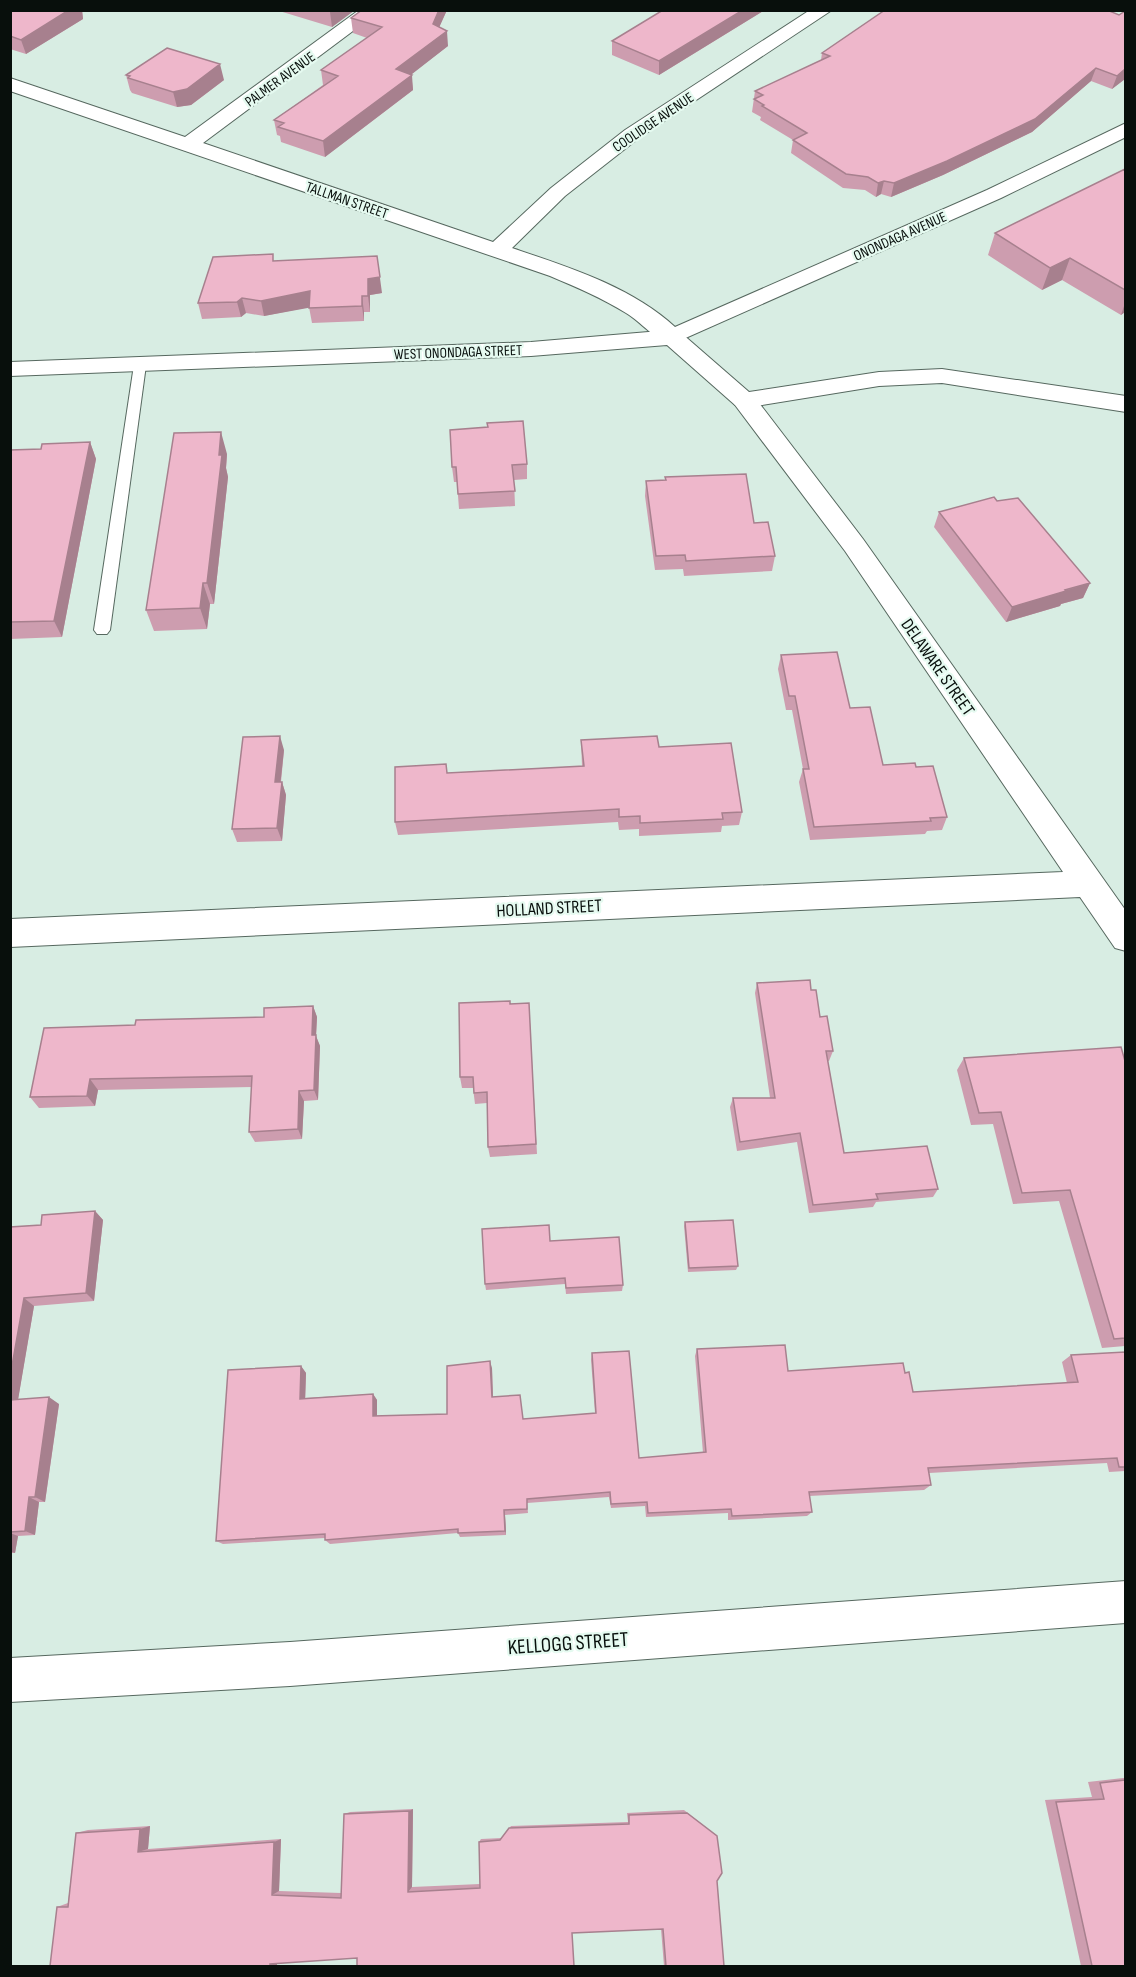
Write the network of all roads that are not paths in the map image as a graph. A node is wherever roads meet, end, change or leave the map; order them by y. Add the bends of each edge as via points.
1 (372, 10) edge
2 (823, 10) edge
3 (10, 84) edge
4 (1125, 129) edge
5 (187, 146) junction
6 (496, 251) junction
7 (672, 337) junction
8 (140, 365) junction
9 (10, 369) edge
10 (744, 400) junction
11 (1125, 404) edge
12 (102, 630) dead end
13 (1088, 884) junction
14 (10, 933) edge
15 (1125, 938) edge
16 (1125, 1602) edge
17 (10, 1680) edge

1 - 5 street, PALMER AVENUE
2 - 6 street, COOLIDGE AVENUE via 632,134 558,192
3 - 5 street, TALLMAN STREET
4 - 7 street, ONONDAGA AVENUE via 994,194
5 - 6 street, TALLMAN STREET
6 - 7 street, TALLMAN STREET via 558,271 623,299
7 - 8 street, WEST ONONDAGA STREET via 531,349
7 - 10 street
8 - 9 street, WEST ONONDAGA STREET
8 - 12 lane
10 - 11 street via 879,379 942,376
10 - 13 street, DELAWARE STREET via 854,545
13 - 14 street, HOLLAND STREET
13 - 15 street, DELAWARE STREET
16 - 17 street, KELLOGG STREET via 290,1664

